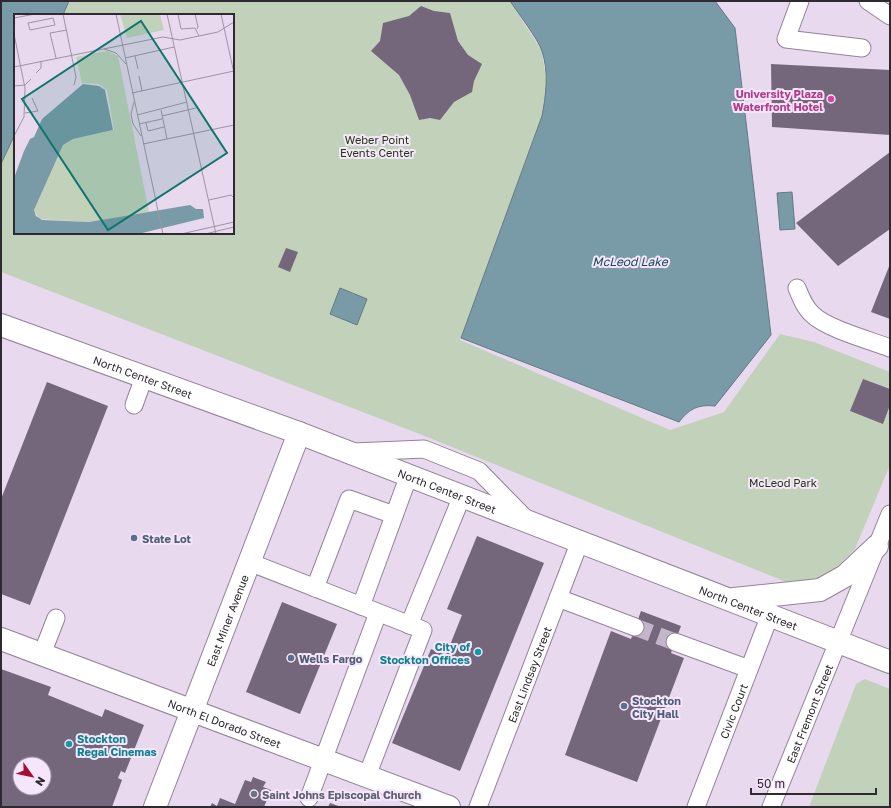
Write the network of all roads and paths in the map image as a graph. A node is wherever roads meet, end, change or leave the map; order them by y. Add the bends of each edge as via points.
1 (800, 1) edge
2 (868, 1) edge
3 (890, 16) edge
4 (862, 48) dead end
5 (797, 288) dead end
6 (1, 325) edge
7 (890, 348) edge
8 (144, 377) junction
9 (134, 405) dead end
10 (299, 434) junction
11 (347, 452) junction
12 (409, 476) junction
13 (462, 496) junction
14 (890, 514) edge
15 (394, 515) junction
16 (528, 521) junction
17 (580, 541) junction
18 (877, 546) junction
19 (249, 562) junction
20 (315, 588) junction
21 (558, 598) junction
22 (730, 599) junction
23 (361, 606) junction
24 (378, 613) junction
25 (770, 615) junction
26 (56, 618) dead end
27 (409, 625) junction
28 (636, 626) tunnel mouth
29 (1, 638) edge
30 (837, 641) junction
31 (675, 642) tunnel mouth
32 (42, 654) junction
33 (890, 662) edge
34 (749, 669) junction
35 (192, 711) junction
36 (322, 759) junction
37 (367, 776) junction
38 (309, 798) dead end
39 (155, 807) edge
40 (450, 807) edge
41 (478, 807) edge
42 (696, 807) edge
43 (770, 807) edge

1 - 4 street via 786,39
2 - 3 street
5 - 7 street via 804,305 813,315 829,325
6 - 8 main road, North Center Street
8 - 9 street
8 - 10 main road, North Center Street
10 - 11 main road, North Center Street
10 - 19 main road, East Miner Avenue
11 - 12 main road, North Center Street
11 - 16 street via 424,449 479,471
12 - 13 main road, North Center Street
12 - 15 street
13 - 16 main road, North Center Street
13 - 27 street
14 - 18 street, East Fremont Street
15 - 20 street via 349,499
15 - 23 street
16 - 17 main road, North Center Street
17 - 21 street, East Lindsay Street
17 - 22 main road, North Center Street
18 - 22 main road via 845,576 820,590
18 - 30 street, East Fremont Street
19 - 20 street
19 - 35 main road, East Miner Avenue
20 - 23 street
21 - 28 street
21 - 41 street, East Lindsay Street
22 - 25 main road, North Center Street
23 - 24 street
24 - 27 street
24 - 36 street
25 - 30 main road, North Center Street
25 - 34 street, Civic Court
26 - 32 street
27 - 37 street via 423,630
29 - 32 main road, North El Dorado Street
30 - 33 main road, North Center Street
30 - 43 street, East Fremont Street
31 - 34 street
32 - 35 main road, North El Dorado Street
34 - 42 street, Civic Court
35 - 36 main road, North El Dorado Street
35 - 39 main road, East Miner Avenue
36 - 37 main road, North El Dorado Street
36 - 38 street
37 - 40 main road, North El Dorado Street

